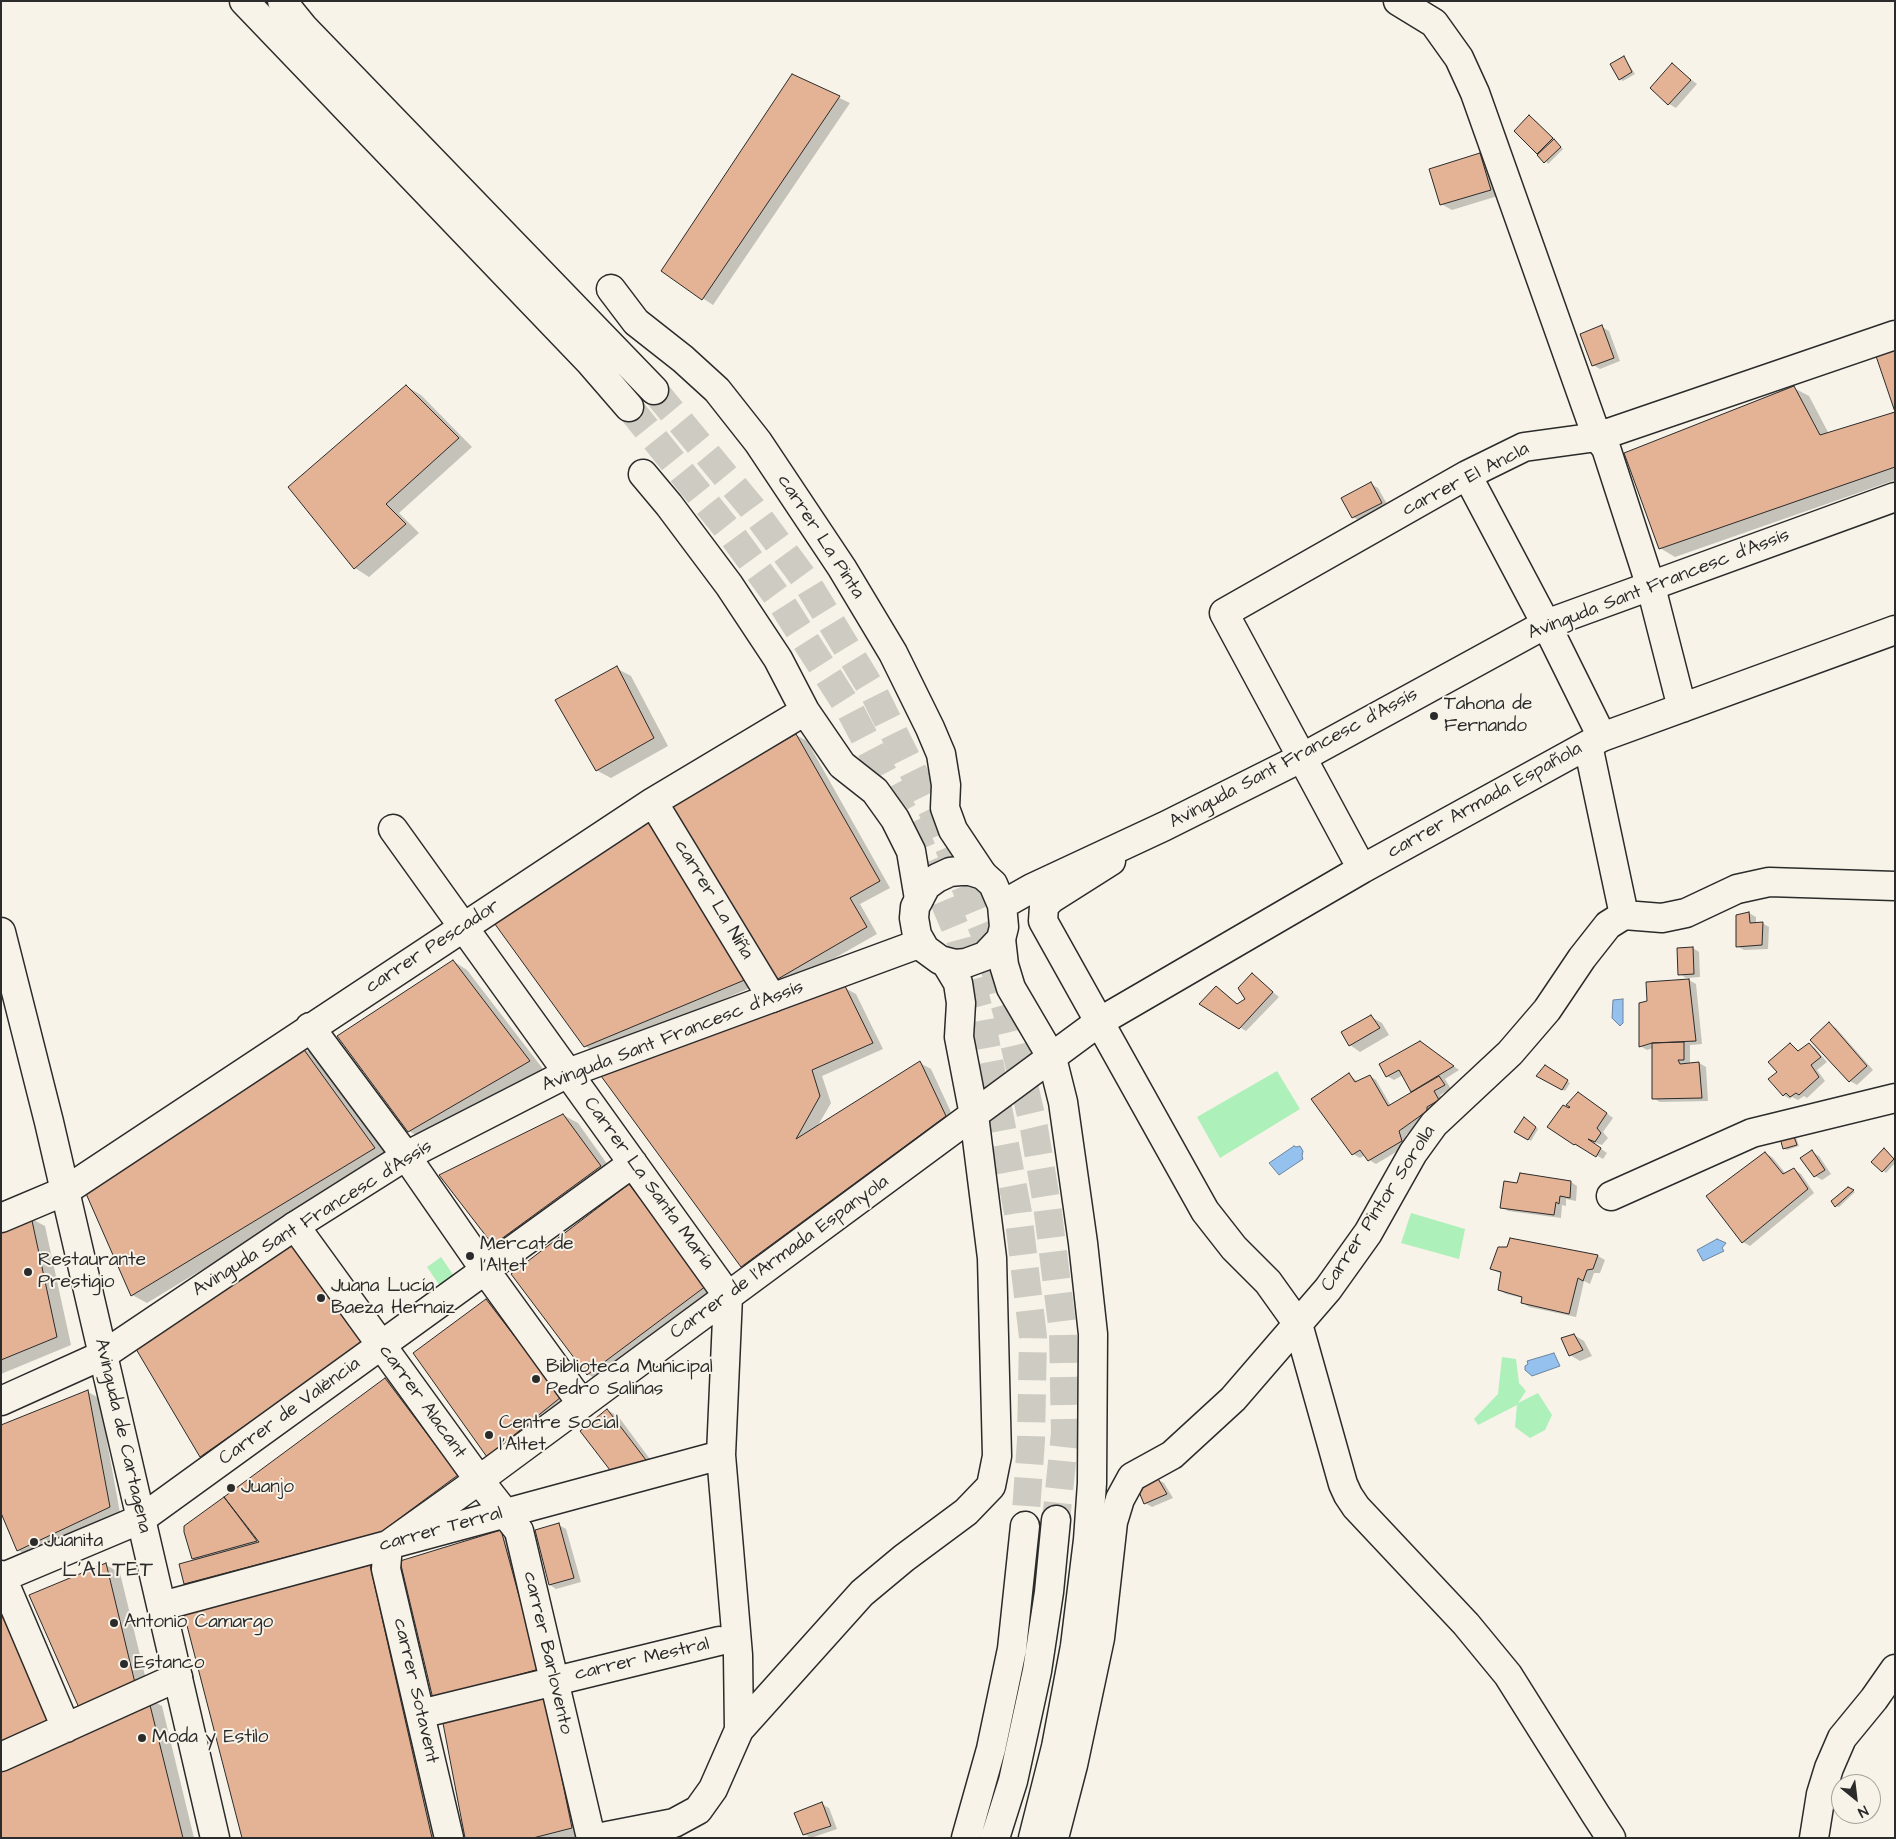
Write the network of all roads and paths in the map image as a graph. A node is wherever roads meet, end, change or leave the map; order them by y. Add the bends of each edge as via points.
1 (244, 1) edge
2 (282, 1) edge
3 (1398, 1) edge
4 (611, 289) dead end
5 (1895, 334) edge
6 (654, 390) tunnel mouth
7 (629, 407) tunnel mouth
8 (1597, 437) junction
9 (643, 474) dead end
10 (1467, 475) junction
11 (1895, 497) edge
12 (1651, 586) junction
13 (1546, 624) junction
14 (1895, 630) edge
15 (1682, 708) junction
16 (806, 711) junction
17 (1595, 741) junction
18 (1303, 758) junction
19 (653, 802) junction
20 (1165, 826) junction
21 (393, 829) dead end
22 (953, 830) junction
23 (1362, 869) junction
24 (950, 872) junction
25 (983, 875) junction
26 (1895, 886) edge
27 (919, 899) junction
28 (1002, 905) junction
29 (1624, 915) junction
30 (463, 928) junction
31 (1, 932) edge
32 (1002, 939) junction
33 (921, 942) junction
34 (946, 963) junction
35 (772, 998) junction
36 (1099, 1022) junction
37 (310, 1028) junction
38 (1052, 1058) junction
39 (568, 1073) junction
40 (1895, 1098) edge
41 (974, 1116) junction
42 (406, 1156) junction
43 (633, 1163) junction
44 (65, 1191) junction
45 (1611, 1196) dead end
46 (1, 1218) edge
47 (295, 1226) junction
48 (485, 1270) junction
49 (728, 1296) junction
50 (1298, 1324) junction
51 (381, 1346) junction
52 (103, 1355) junction
53 (1, 1401) edge
54 (582, 1404) junction
55 (721, 1455) junction
56 (479, 1480) junction
57 (505, 1513) junction
58 (141, 1519) junction
59 (1056, 1520) tunnel mouth
60 (1025, 1526) tunnel mouth
61 (388, 1544) junction
62 (2, 1577) edge
63 (162, 1606) junction
64 (719, 1641) dead end
65 (1895, 1669) edge
66 (178, 1677) junction
67 (554, 1681) junction
68 (420, 1714) junction
69 (66, 1728) junction
70 (739, 1730) junction
71 (1, 1757) edge
72 (215, 1838) edge
73 (449, 1838) edge
74 (591, 1838) edge
75 (596, 1838) edge
76 (966, 1838) edge
77 (996, 1838) edge
78 (1033, 1838) edge
79 (1054, 1838) edge
80 (1611, 1838) edge
81 (1814, 1838) edge

1 - 7 main road via 590,362
2 - 6 main road via 304,28
3 - 8 main road via 1434,23 1459,58 1475,93
4 - 22 main road, carrer La Pinta via 636,322 717,390 758,442 842,568 893,653 930,728 941,754 946,785 945,808
5 - 8 main road, carrer El Ancla
8 - 10 main road, carrer El Ancla via 1524,447
8 - 12 main road via 1606,448
9 - 16 main road via 729,585 778,659
10 - 13 main road
10 - 18 main road, carrer El Ancla via 1224,613
11 - 12 main road, Avinguda Sant Francesc d'Assís
12 - 13 main road, Avinguda Sant Francesc d'Assís
12 - 15 main road
13 - 17 main road
13 - 18 main road, Avinguda Sant Francesc d'Assís
14 - 15 main road, carrer Armada Española
15 - 17 main road, carrer Armada Española
16 - 19 main road, carrer Pescador
16 - 27 main road via 842,765 875,790 895,819 910,851
17 - 23 main road, carrer Armada Española
17 - 29 main road
18 - 20 main road, Avinguda Sant Francesc d'Assís
18 - 23 main road
19 - 30 main road, carrer Pescador
19 - 35 main road, carrer La Niña
20 - 28 main road, Avinguda Sant Francesc d'Assís
20 - 36 main road via 1044,906 1043,921
21 - 30 main road, Carrer La Santa María
22 - 24 main road, carrer La Pinta
22 - 25 main road, carrer La Pinta
23 - 36 main road, carrer Armada Española
24 - 25 main road via 970,871
24 - 27 main road via 926,886
25 - 28 main road via 997,890
26 - 29 main road via 1769,882 1737,889 1686,913 1662,918
27 - 33 main road via 914,918
28 - 32 main road
29 - 50 main road, Carrer Pintor Sorolla via 1608,925 1510,1053 1434,1124 1413,1153 1368,1233
30 - 37 main road, carrer Pescador
30 - 39 main road, Carrer La Santa María
31 - 44 main road, Avinguda de Cartagena
32 - 34 main road via 985,956 966,963
32 - 38 main road via 1004,965 1011,988
33 - 34 main road via 932,956
33 - 35 main road, Avinguda Sant Francesc d’Assís
34 - 41 main road via 958,983 962,1003 959,1037
35 - 39 main road, Avinguda Sant Francesc d’Assís
36 - 38 main road, Carrer de l'Armada Espanyola
36 - 50 main road via 1206,1210 1234,1248 1268,1282
37 - 42 main road
37 - 44 main road, carrer Pescador
38 - 41 main road, Carrer de l'Armada Espanyola
38 - 78 main road via 1073,1163 1093,1334 1092,1483 1075,1646 1056,1747
39 - 42 main road, Avinguda Sant Francesc d’Assís
39 - 43 main road, Carrer La Santa María
40 - 45 main road via 1752,1133
41 - 49 main road, Carrer de l'Armada Espanyola
41 - 70 main road via 992,1258 997,1456 991,1486 966,1512 862,1594
42 - 47 main road, Avinguda Sant Francesc d’Assís
42 - 48 main road
43 - 48 main road, Carrer de València
43 - 49 main road, Carrer La Santa María
44 - 46 main road, carrer Pescador
44 - 52 main road, Avinguda de Cartagena
47 - 51 main road, carrer Alacant
47 - 52 main road, Avinguda Sant Francesc d’Assís
48 - 51 main road, Carrer de València
48 - 54 main road
49 - 54 main road, Carrer de l'Armada Espanyola
49 - 55 main road
50 - 79 main road, Carrer Pintor Sorolla via 1233,1399 1172,1455 1132,1477 1120,1499 1113,1522 1100,1638
50 - 80 main road via 1348,1495 1508,1675
51 - 56 main road, carrer Alacant
51 - 58 main road, Carrer de València
52 - 53 main road, Avinguda Sant Francesc d’Assís
52 - 58 main road, Avinguda de Cartagena
54 - 56 main road, Carrer de l'Armada Espanyola
55 - 57 main road, carrer Terral
55 - 70 main road via 738,1655
56 - 57 main road, carrer Barlovento
56 - 61 main road, Carrer de l'Armada Espanyola
57 - 61 main road, carrer Terral
57 - 67 main road, carrer Barlovento via 519,1532
58 - 62 main road, Carrer de València
58 - 63 main road, Avinguda de Cartagena
59 - 77 main road via 1037,1671 1013,1781
60 - 76 main road via 1012,1649 990,1750
61 - 63 main road, carrer Terral
61 - 68 main road, carrer Sotavent via 386,1569
62 - 69 main road
63 - 66 main road, Avinguda de Cartagena
64 - 67 main road, carrer Mestral
65 - 81 main road via 1842,1738 1821,1794
66 - 69 main road
66 - 72 main road, Avinguda de Cartagena
67 - 68 main road, carrer Mestral
67 - 74 main road, carrer Barlovento
68 - 73 main road, carrer Sotavent
69 - 71 main road
70 - 75 main road via 713,1789 698,1810 674,1823

